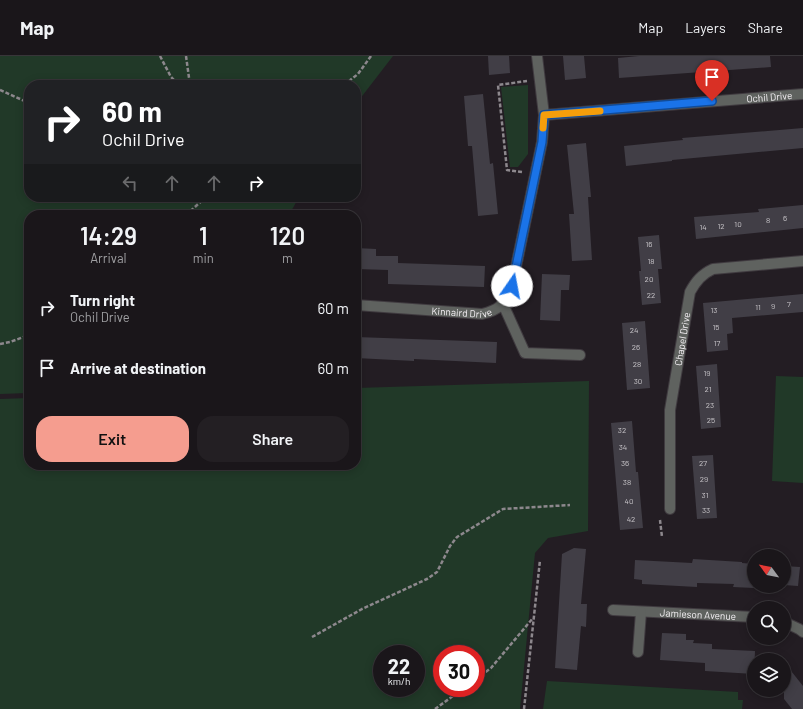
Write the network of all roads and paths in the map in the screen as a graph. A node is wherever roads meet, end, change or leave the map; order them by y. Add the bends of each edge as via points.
1 (160, 56) edge
2 (186, 56) edge
3 (371, 56) edge
4 (537, 56) edge
5 (174, 80) edge
6 (189, 80) edge
7 (350, 80) edge
8 (539, 80) junction
9 (0, 90) edge
10 (803, 94) edge
11 (24, 101) edge
12 (544, 115) junction
13 (535, 173) junction
14 (200, 202) edge
15 (192, 210) edge
16 (803, 261) edge
17 (503, 304) junction
18 (361, 305) edge
19 (24, 337) edge
20 (0, 344) edge
21 (580, 355) dead end
22 (570, 505) dead end
23 (670, 509) dead end
24 (540, 560) dead end
25 (614, 610) dead end
26 (641, 612) junction
27 (747, 617) edge
28 (534, 618) junction
29 (791, 625) edge
30 (803, 632) edge
31 (312, 637) dead end
32 (638, 652) dead end
33 (485, 672) edge
34 (452, 697) edge
35 (435, 709) edge
36 (524, 709) edge

1 - 5 path
2 - 6 path
3 - 7 path
4 - 8 street, Kinnaird Drive
8 - 12 street, Kinnaird Drive
8 - 13 path via 498,85 507,170
9 - 11 path
10 - 12 street, Ochil Drive
12 - 13 street, Kinnaird Drive via 542,142
13 - 17 street, Kinnaird Drive via 512,286
14 - 15 path
16 - 23 street, Chapel Drive via 714,269 705,273 690,292 670,410
17 - 18 street, Kinnaird Drive via 482,314
17 - 21 street via 525,353
19 - 20 path
22 - 31 path via 503,509 457,537 437,572 427,580 362,609
24 - 28 path
25 - 26 street, Jamieson Avenue
26 - 27 street, Jamieson Avenue
26 - 32 street
28 - 33 path
28 - 36 path
29 - 30 street
34 - 35 path

